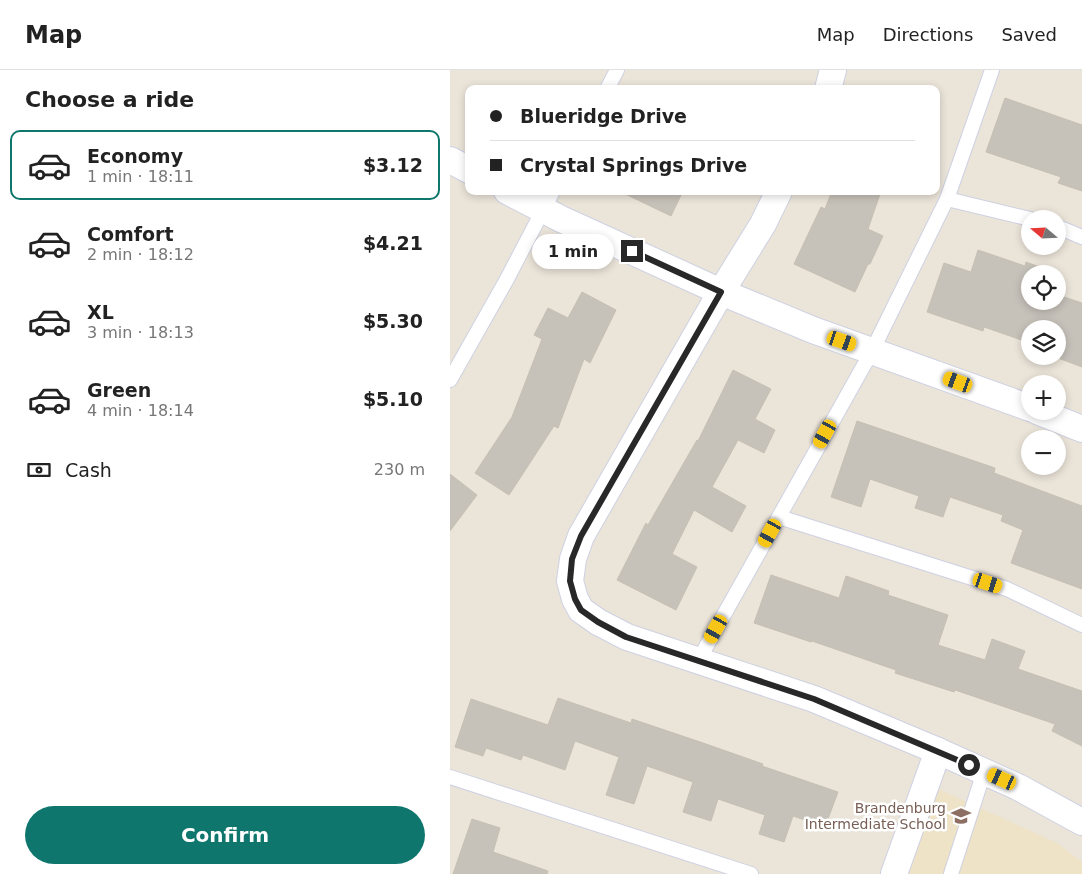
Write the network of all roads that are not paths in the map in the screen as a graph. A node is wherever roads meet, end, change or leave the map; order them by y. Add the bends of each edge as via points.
1 (617, 70) edge
2 (833, 70) edge
3 (992, 70) edge
4 (610, 85) edge
5 (829, 85) edge
6 (450, 160) edge
7 (465, 168) edge
8 (524, 195) edge
9 (777, 195) edge
10 (948, 199) junction
11 (549, 201) edge
12 (1021, 217) edge
13 (1066, 230) edge
14 (1082, 237) edge
15 (721, 292) junction
16 (872, 351) junction
17 (450, 380) edge
18 (1021, 405) edge
19 (1061, 420) edge
20 (1082, 428) edge
21 (778, 517) junction
22 (1082, 625) edge
23 (698, 661) junction
24 (938, 751) junction
25 (984, 772) junction
26 (450, 777) edge
27 (1082, 822) edge
28 (751, 874) edge
29 (894, 874) edge
30 (951, 874) edge

1 - 4 lane
2 - 5 street
3 - 10 lane
6 - 7 street
8 - 11 street
9 - 15 street
10 - 12 lane
10 - 16 lane
11 - 15 street
11 - 17 lane
13 - 14 lane
15 - 16 street
15 - 23 street via 581,536 572,559 570,581 581,610 598,622 626,637
16 - 18 street
16 - 21 lane
19 - 20 street
21 - 22 lane via 1006,589
21 - 23 lane
23 - 24 street via 814,699
24 - 25 street
24 - 29 street
25 - 27 street
25 - 30 lane
26 - 28 lane

